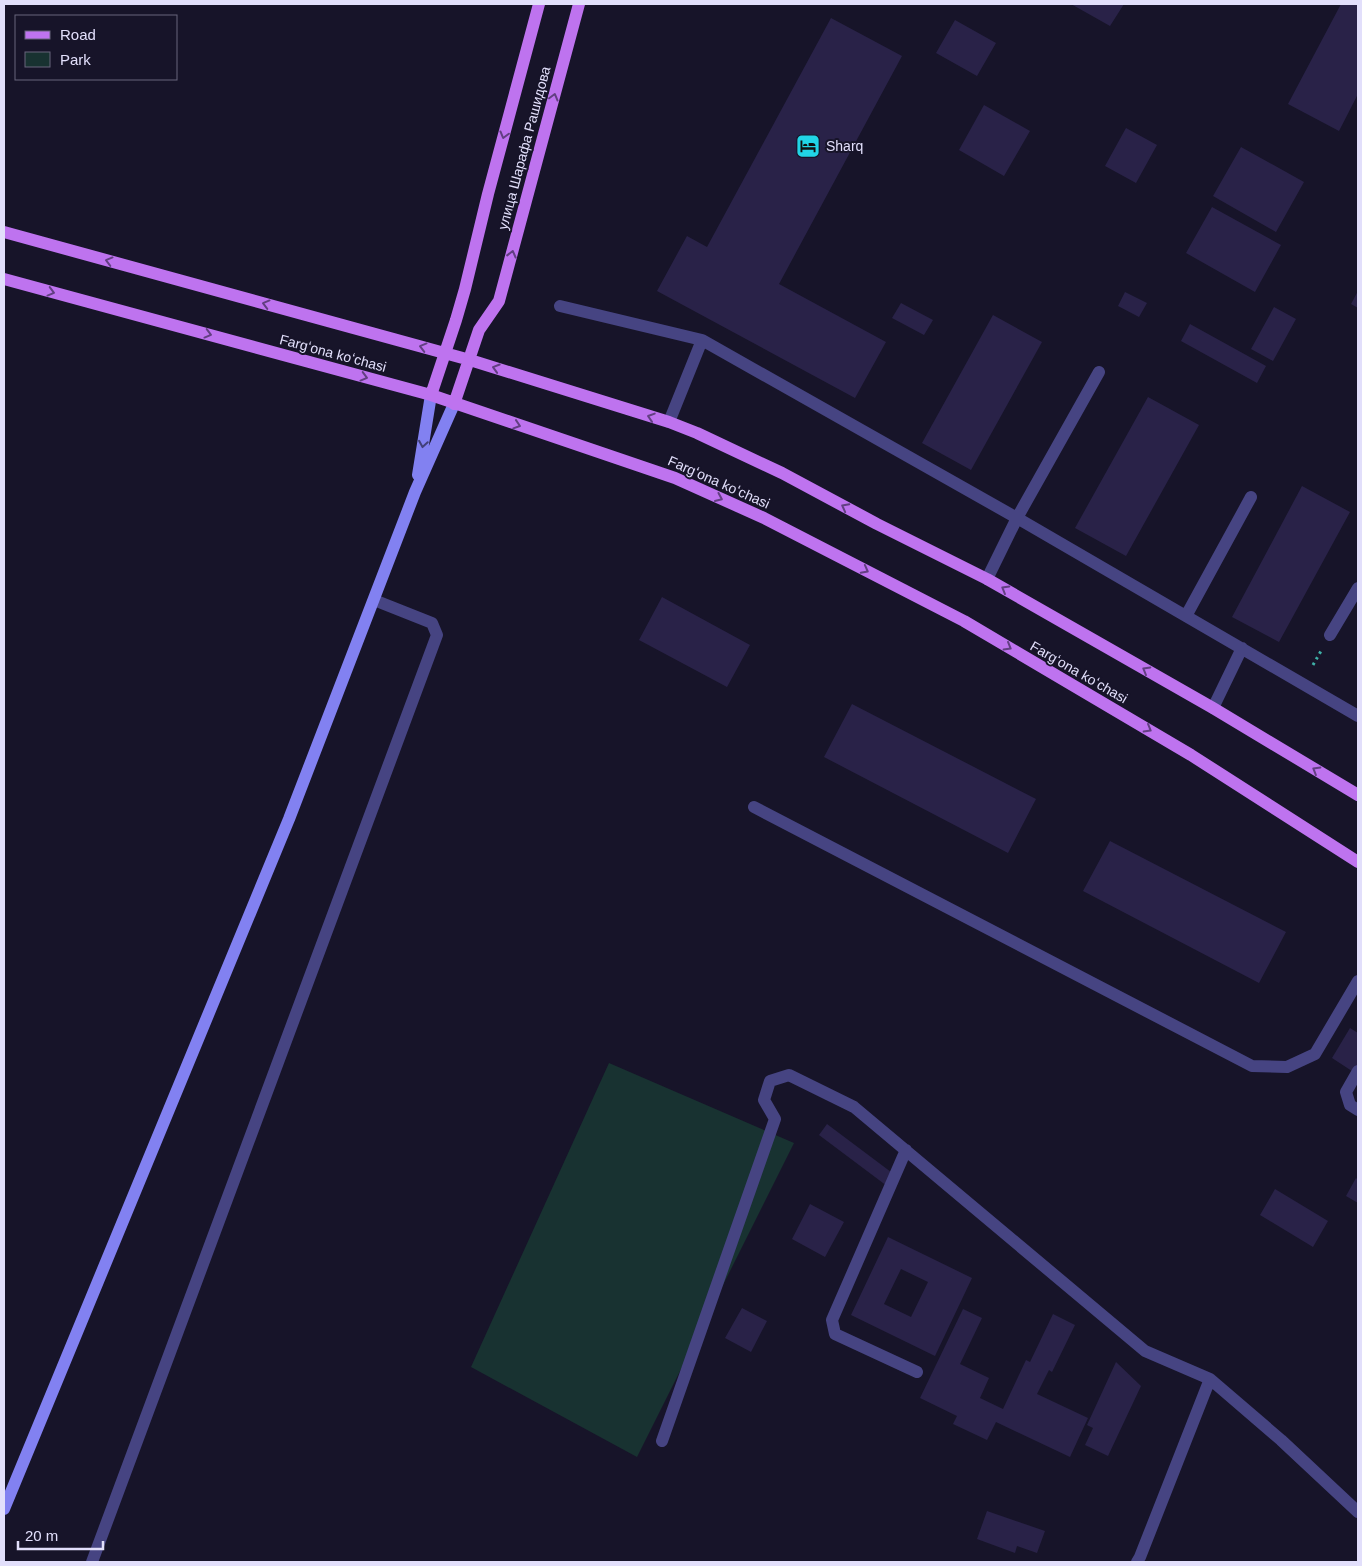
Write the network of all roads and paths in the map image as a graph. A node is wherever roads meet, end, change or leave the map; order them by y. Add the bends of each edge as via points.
1 (539, 4) edge
2 (579, 4) edge
3 (4, 232) edge
4 (4, 279) edge
5 (560, 306) dead end
6 (702, 340) junction
7 (446, 353) junction
8 (470, 360) junction
9 (1099, 372) dead end
10 (431, 395) junction
11 (454, 404) junction
12 (669, 422) junction
13 (415, 492) junction
14 (1251, 497) dead end
15 (1017, 518) junction
16 (988, 579) junction
17 (1358, 588) edge
18 (374, 600) junction
19 (1186, 616) junction
20 (1330, 636) joint
21 (1242, 648) junction
22 (1302, 683) junction
23 (1213, 708) junction
24 (1358, 716) edge
25 (1358, 794) edge
26 (754, 807) dead end
27 (1358, 862) edge
28 (1358, 981) edge
29 (1358, 1070) edge
30 (1358, 1110) edge
31 (906, 1150) junction
32 (917, 1372) dead end
33 (1210, 1379) junction
34 (662, 1441) dead end
35 (4, 1510) edge
36 (1358, 1512) edge
37 (1141, 1560) edge
38 (92, 1562) edge

1 -> 7 main road
8 -> 2 main road, улица Шарафа Рашидова via 479,330 500,301
7 -> 3 main road
4 -> 10 main road, Fargʻona koʻchasi
5 - 6 lane
6 - 12 lane
6 - 15 lane
7 - 8 main road
7 - 10 main road
8 - 11 main road
12 -> 8 main road
9 - 15 lane
10 - 11 main road, Fargʻona koʻchasi
10 -> 13 main road
11 - 13 main road
11 -> 27 main road, Fargʻona koʻchasi via 675,478 824,548 964,621 1174,745
16 -> 12 main road via 782,473
13 - 18 main road
14 - 19 lane
15 - 16 lane
15 - 19 lane
23 -> 16 main road
17 - 20 lane
18 - 35 main road via 289,819
18 - 38 lane via 432,623 437,636
19 - 21 lane
20 - 22 path
21 - 22 lane
21 - 23 lane
22 - 24 lane
25 -> 23 main road
26 - 28 lane via 1252,1066 1286,1067 1315,1054
29 - 30 lane via 1346,1092 1350,1105
31 - 32 lane via 832,1320 835,1334
31 - 33 lane via 1145,1351
31 - 34 lane via 854,1107 789,1075 770,1081 764,1100 775,1119
33 - 36 lane
33 - 37 lane

